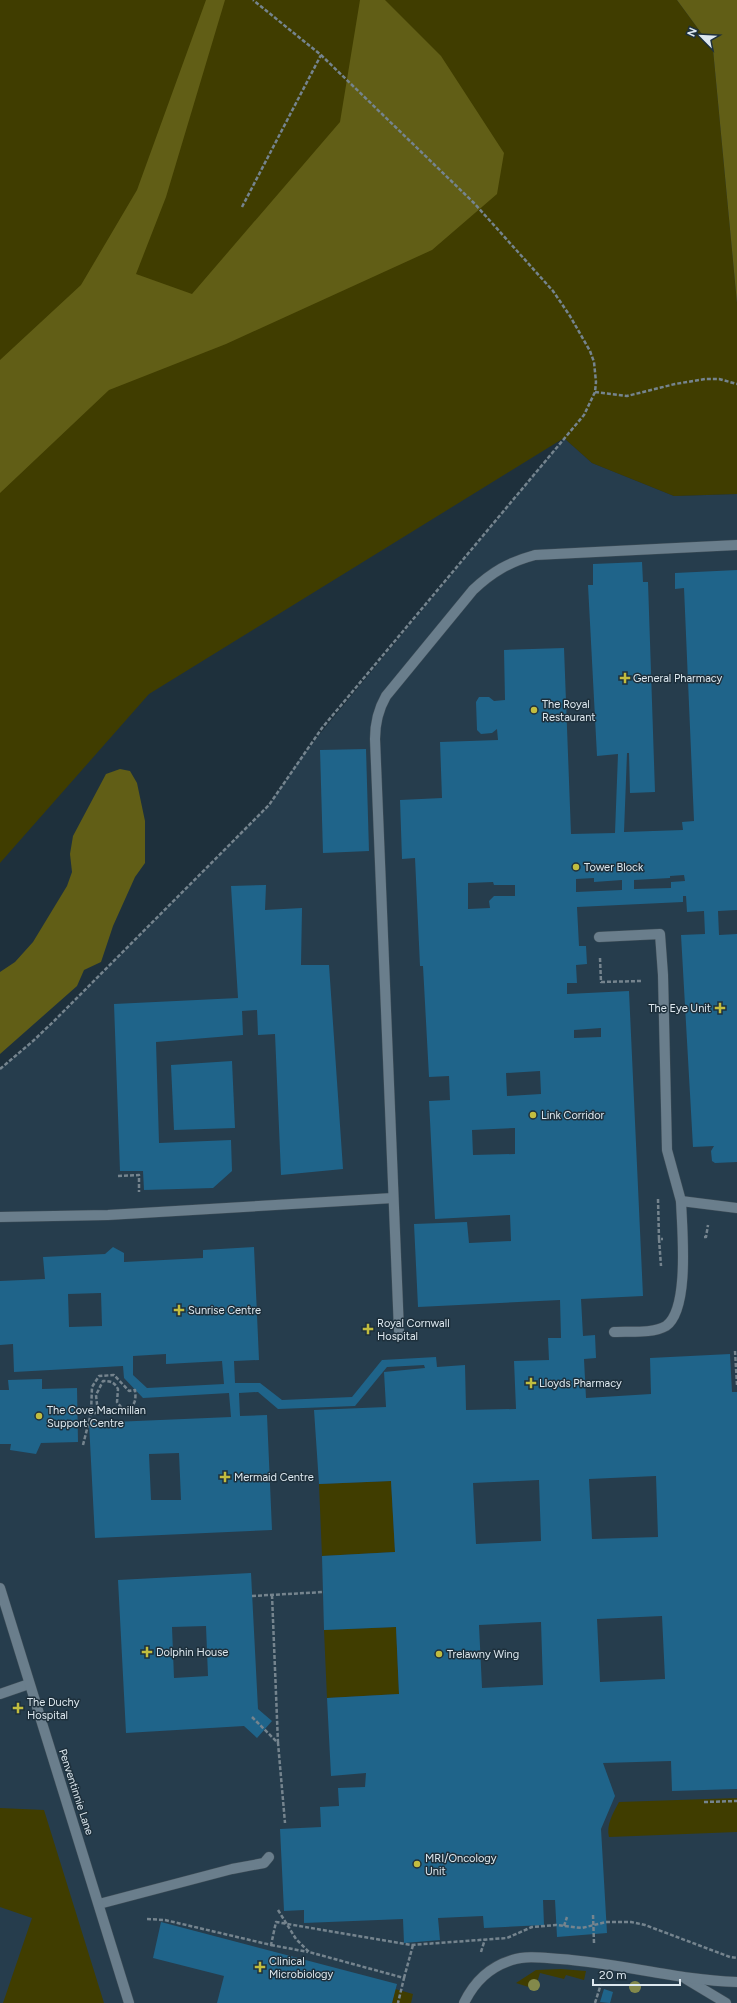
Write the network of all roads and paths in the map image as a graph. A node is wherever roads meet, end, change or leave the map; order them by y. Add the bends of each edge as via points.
1 (253, 0) edge
2 (321, 55) junction
3 (242, 207) dead end
4 (737, 384) edge
5 (595, 392) junction
6 (737, 545) edge
7 (599, 937) dead end
8 (0, 1069) edge
9 (118, 1176) dead end
10 (140, 1198) dead end
11 (393, 1198) junction
12 (681, 1201) junction
13 (737, 1208) edge
14 (0, 1217) edge
15 (659, 1239) dead end
16 (661, 1268) dead end
17 (399, 1331) dead end
18 (614, 1332) dead end
19 (735, 1351) dead end
20 (737, 1384) edge
21 (91, 1413) junction
22 (83, 1446) dead end
23 (0, 1588) edge
24 (324, 1592) dead end
25 (272, 1595) junction
26 (252, 1596) dead end
27 (29, 1684) junction
28 (0, 1694) edge
29 (252, 1717) dead end
30 (278, 1743) junction
31 (737, 1801) edge
32 (704, 1802) dead end
33 (284, 1823) dead end
34 (269, 1857) dead end
35 (99, 1904) junction
36 (278, 1910) dead end
37 (567, 1917) dead end
38 (147, 1919) dead end
39 (285, 1923) junction
40 (564, 1926) junction
41 (271, 1945) junction
42 (414, 1945) junction
43 (309, 1952) junction
44 (737, 1958) edge
45 (404, 1978) junction
46 (603, 1978) dead end
47 (684, 1978) junction
48 (737, 1982) edge
49 (129, 2003) edge
50 (398, 2003) edge
51 (464, 2003) edge
52 (595, 2003) edge
53 (726, 2003) edge

1 - 2 path
2 - 3 path
2 - 5 path via 474,203 553,291 590,350 596,374
4 - 5 path via 719,378 675,384 627,396
5 - 8 path via 584,415 322,728 269,805 71,1005 33,1042
6 - 11 street via 535,555 515,560 487,577 473,590 386,696 375,726 375,739
7 - 12 street via 660,934 667,1150
9 - 10 path via 139,1175
11 - 14 street via 108,1215
11 - 17 street
12 - 13 street
12 - 18 street via 683,1263 680,1298 673,1319 665,1326 654,1329
15 - 16 path
19 - 20 path
21 - 21 path via 92,1387 99,1376 114,1375 129,1390 135,1390 136,1399 133,1406 127,1409 117,1402 118,1389 115,1384 103,1381 96,1395 98,1413
21 - 22 path
23 - 27 street, Penventinnie Lane
24 - 25 path
25 - 26 path
25 - 30 path
27 - 28 street
27 - 35 street, Penventinnie Lane
29 - 30 path
30 - 33 path
31 - 32 path
34 - 35 street via 264,1863
35 - 49 street, Penventinnie Lane
36 - 39 path
37 - 40 path
38 - 41 path via 165,1920
39 - 41 path via 276,1922
39 - 42 path
39 - 43 path via 302,1947
40 - 42 path via 532,1927 507,1938
40 - 44 path via 582,1928 606,1922 638,1923
41 - 43 path
42 - 45 path
43 - 45 path
45 - 50 path
46 - 52 path
47 - 48 street
47 - 51 street via 622,1966 525,1957 489,1971 469,1992
47 - 53 street

